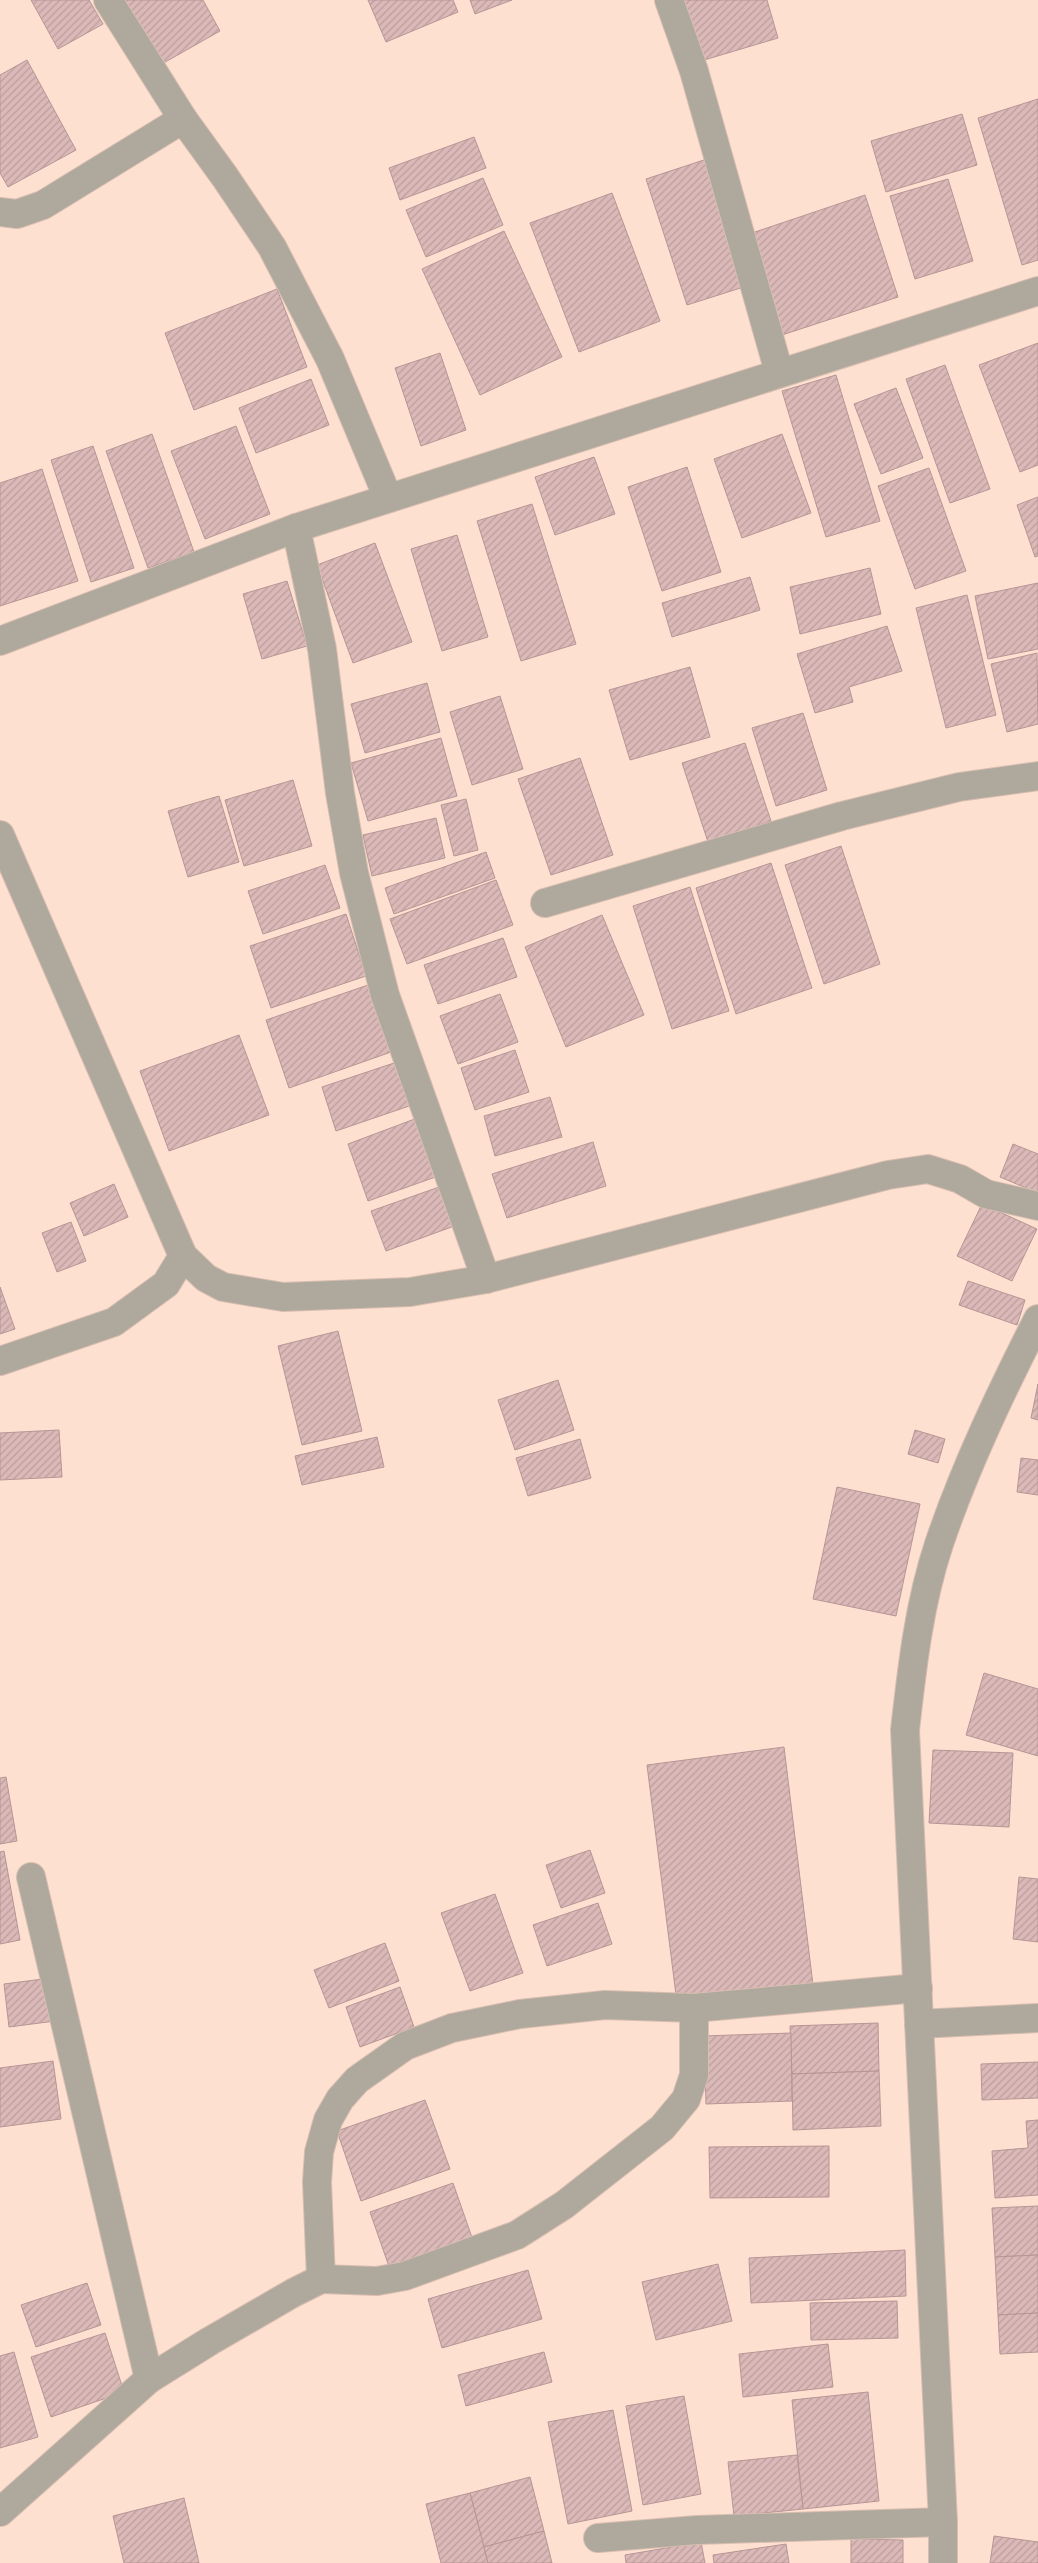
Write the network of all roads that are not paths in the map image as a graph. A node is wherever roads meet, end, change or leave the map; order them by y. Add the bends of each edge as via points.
1 (108, 0) edge
2 (669, 0) edge
3 (183, 119) junction
4 (0, 212) edge
5 (1038, 291) edge
6 (779, 372) junction
7 (388, 498) junction
8 (296, 528) junction
9 (0, 641) edge
10 (1038, 776) edge
11 (0, 835) edge
12 (545, 903) dead end
13 (1038, 1206) edge
14 (183, 1256) junction
15 (486, 1279) junction
16 (1038, 1319) edge
17 (0, 1361) edge
18 (32, 1877) dead end
19 (918, 1988) junction
20 (694, 2008) junction
21 (1038, 2018) edge
22 (920, 2024) junction
23 (321, 2279) junction
24 (149, 2380) junction
25 (0, 2512) edge
26 (943, 2522) junction
27 (598, 2538) dead end
28 (943, 2563) edge

1 - 3 street
2 - 6 street via 694,71
3 - 4 street via 43,204 17,214
3 - 7 street via 272,247 330,359
5 - 6 street
6 - 7 street
7 - 8 street
8 - 9 street
8 - 15 street via 322,649 340,793 354,873 385,995
10 - 12 street via 959,787 842,816
11 - 14 street
13 - 15 street via 986,1194 960,1179 928,1169 888,1175
14 - 15 street via 206,1278 223,1287 283,1297 410,1292
14 - 17 street via 166,1284 114,1322
16 - 19 street via 979,1443 938,1546 914,1647 904,1730
18 - 24 street
19 - 20 street
19 - 22 street
20 - 23 street via 694,2075 686,2099 662,2128 564,2205 517,2235 405,2276 377,2281
20 - 23 street via 605,2005 520,2014 452,2028 405,2046 357,2080 340,2098 328,2120 319,2152
21 - 22 street
22 - 26 street
23 - 24 street via 293,2292
24 - 25 street
26 - 27 street via 697,2530
26 - 28 street

